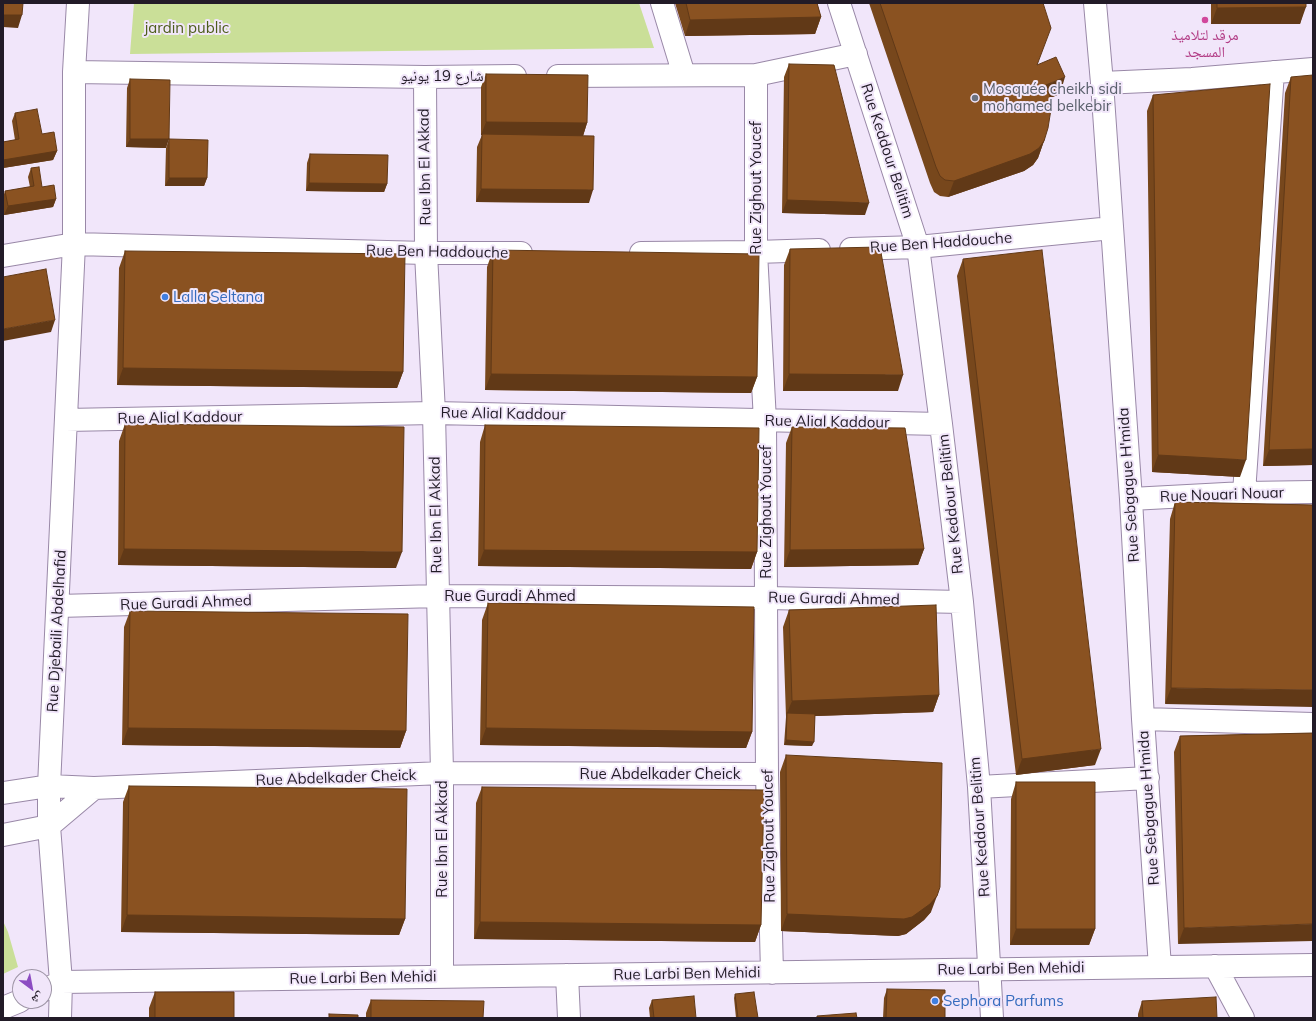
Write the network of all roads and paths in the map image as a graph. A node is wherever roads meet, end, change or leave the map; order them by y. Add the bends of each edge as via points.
1 (78, 3) edge
2 (662, 3) edge
3 (839, 3) edge
4 (1094, 3) edge
5 (856, 54) junction
6 (1313, 68) edge
7 (74, 72) junction
8 (1273, 72) junction
9 (684, 75) junction
10 (756, 75) junction
11 (425, 77) junction
12 (1102, 83) junction
13 (1112, 228) junction
14 (74, 244) junction
15 (918, 247) junction
16 (756, 252) junction
17 (426, 253) junction
18 (544, 253) edge
19 (623, 253) edge
20 (3, 256) edge
21 (434, 413) junction
22 (66, 420) junction
23 (765, 421) junction
24 (942, 424) junction
25 (1313, 492) edge
26 (1244, 493) junction
27 (1131, 499) junction
28 (438, 596) junction
29 (766, 598) junction
30 (962, 602) junction
31 (58, 606) junction
32 (1143, 719) junction
33 (1313, 724) edge
34 (442, 773) junction
35 (767, 774) junction
36 (1148, 778) junction
37 (49, 786) junction
38 (979, 787) junction
39 (94, 788) junction
40 (3, 793) edge
41 (49, 826) junction
42 (3, 835) edge
43 (1313, 965) edge
44 (1215, 966) junction
45 (1160, 967) junction
46 (52, 969) edge
47 (989, 969) junction
48 (772, 973) junction
49 (567, 975) junction
50 (442, 977) junction
51 (52, 986) edge
52 (60, 1018) edge
53 (569, 1018) edge
54 (992, 1018) edge
55 (1244, 1018) edge

1 - 7 street, Rue Djebaili Abdelhafid
2 - 9 street
3 - 5 street, Rue Keddour Belitim
4 - 12 street, Rue Sebgague H'mida
5 - 10 street, شارع 19 يونيو
5 - 15 street, Rue Keddour Belitim
6 - 8 street
7 - 11 street, شارع 19 يونيو
7 - 14 street, Rue Djebaili Abdelhafid
8 - 12 street
8 - 26 street
9 - 10 street, شارع 19 يونيو
9 - 11 street, شارع 19 يونيو
10 - 16 street, Rue Zighout Youcef
11 - 17 street, Rue Ibn El Akkad
12 - 13 street, Rue Sebgague H'mida
13 - 15 street, Rue Ben Haddouche
13 - 27 street, Rue Sebgague H'mida
14 - 17 street, Rue Ben Haddouche
14 - 20 street, Rue Ben Haddouche
14 - 22 street, Rue Djebaili Abdelhafid
15 - 16 street, Rue Ben Haddouche
15 - 24 street, Rue Keddour Belitim
16 - 19 street, Rue Ben Haddouche
16 - 23 street, Rue Zighout Youcef
17 - 18 street, Rue Ben Haddouche
17 - 21 street, Rue Ibn El Akkad
21 - 22 street, Rue Alial Kaddour
21 - 23 street, Rue Alial Kaddour
21 - 28 street, Rue Ibn El Akkad
22 - 31 street, Rue Djebaili Abdelhafid
23 - 24 street, Rue Alial Kaddour
23 - 29 street, Rue Zighout Youcef
24 - 30 street, Rue Keddour Belitim
25 - 26 street, Rue Nouari Nouar
26 - 27 street, Rue Nouari Nouar
27 - 32 street, Rue Sebgague H'mida
28 - 29 street, Rue Guradi Ahmed
28 - 31 street, Rue Guradi Ahmed
28 - 34 street, Rue Ibn El Akkad
29 - 30 street, Rue Guradi Ahmed
29 - 35 street, Rue Zighout Youcef
30 - 38 street, Rue Keddour Belitim
31 - 37 street, Rue Djebaili Abdelhafid
32 - 33 street
32 - 36 street, Rue Sebgague H'mida
34 - 35 street, Rue Abdelkader Cheick
34 - 39 street, Rue Abdelkader Cheick
34 - 50 street, Rue Ibn El Akkad
35 - 48 street, Rue Zighout Youcef
36 - 38 street
36 - 45 street, Rue Sebgague H'mida
37 - 39 street, Rue Abdelkader Cheick
37 - 40 street, Rue Abdelkader Cheick
37 - 41 street, Rue Djebaili Abdelhafid
38 - 47 street, Rue Keddour Belitim
39 - 41 street
41 - 42 street
41 - 46 street, Rue Djebaili Abdelhafid
43 - 44 street, Rue Larbi Ben Mehidi
44 - 45 street, Rue Larbi Ben Mehidi
44 - 55 street
45 - 47 street, Rue Larbi Ben Mehidi
47 - 48 street, Rue Larbi Ben Mehidi
47 - 54 street, Rue Keddour Belitim
48 - 49 street, Rue Larbi Ben Mehidi
49 - 50 street, Rue Larbi Ben Mehidi
49 - 53 street
50 - 51 street, Rue Larbi Ben Mehidi
51 - 52 street, Rue Djebaili Abdelhafid

